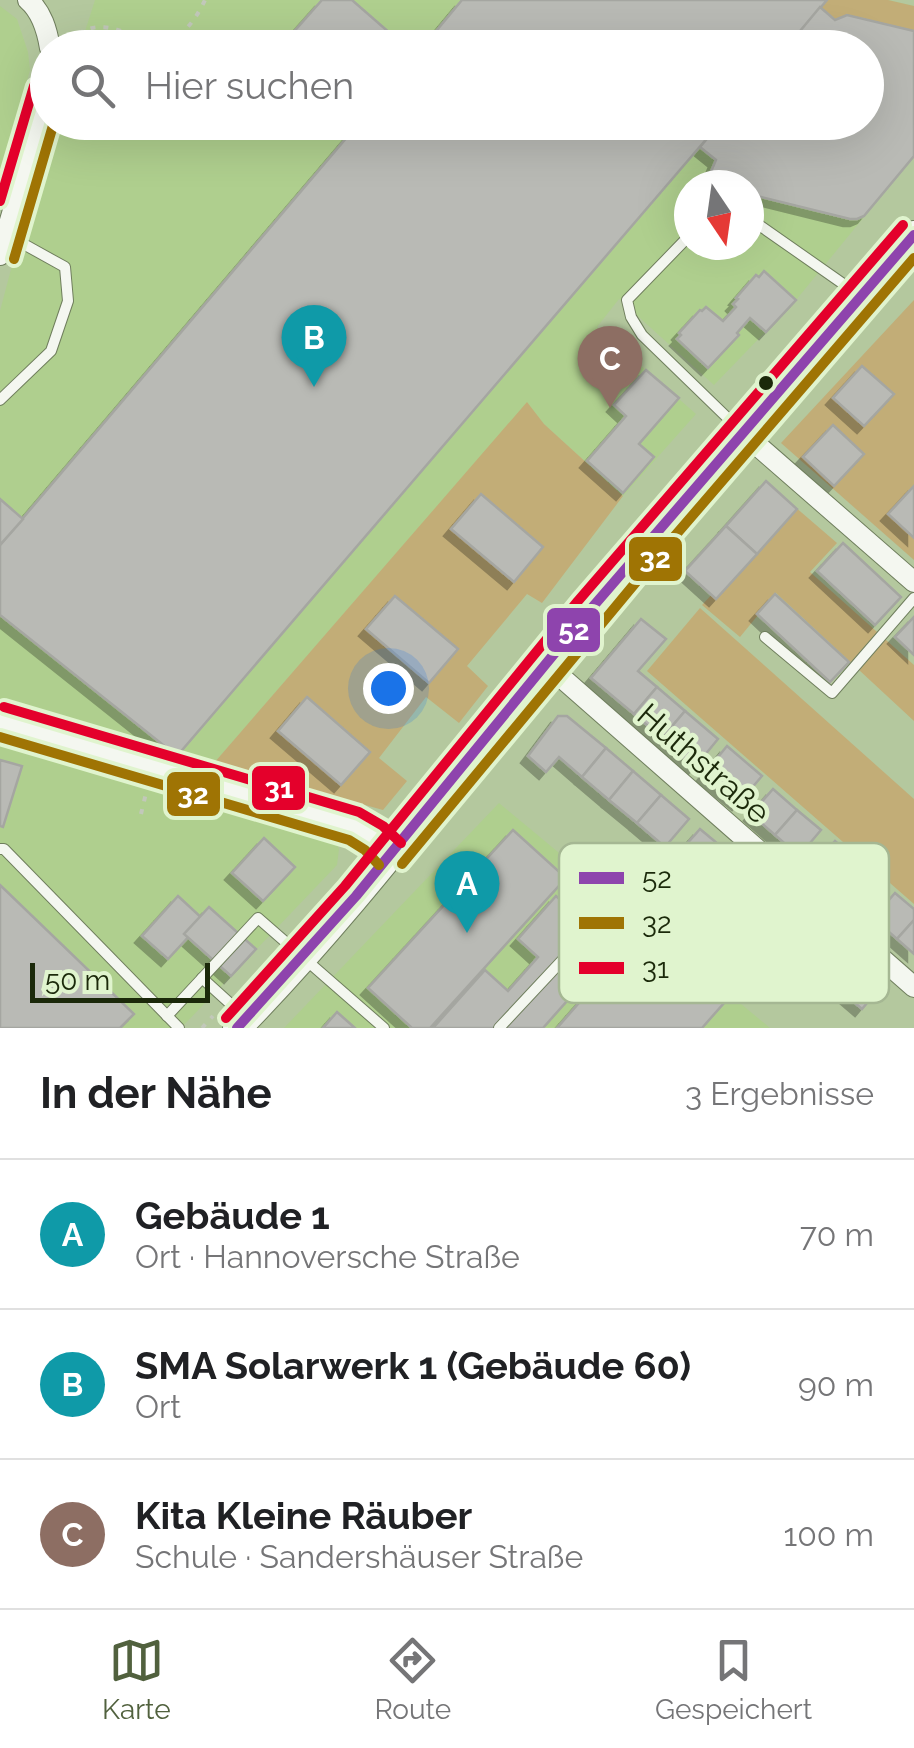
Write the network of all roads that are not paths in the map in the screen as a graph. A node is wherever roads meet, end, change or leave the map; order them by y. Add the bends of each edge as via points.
1 (28, 0) edge
2 (47, 30) edge
3 (33, 140) edge
4 (764, 229) edge
5 (914, 235) edge
6 (2, 247) edge
7 (674, 252) edge
8 (860, 296) junction
9 (0, 400) edge
10 (742, 432) junction
11 (914, 582) edge
12 (914, 598) edge
13 (765, 637) dead end
14 (546, 664) junction
15 (0, 721) edge
16 (751, 843) edge
17 (0, 849) edge
18 (390, 854) junction
19 (304, 957) junction
20 (559, 964) edge
21 (889, 964) edge
22 (202, 978) junction
23 (914, 986) edge
24 (167, 1016) junction
25 (242, 1023) edge
26 (180, 1028) edge
27 (384, 1028) edge
28 (499, 1028) edge

1 - 2 street
3 - 6 street
4 - 8 lane
5 - 8 main road
6 - 9 lane via 18,241 65,267 68,302 52,351
7 - 10 lane via 628,300 631,317
8 - 10 main road
10 - 11 street
10 - 14 main road
12 - 13 lane via 832,693
14 - 16 street, Huthstraße
14 - 18 main road
15 - 18 street via 354,826
17 - 24 lane
18 - 19 main road
19 - 22 lane via 258,918
19 - 25 main road
19 - 27 lane
20 - 28 lane
21 - 23 street, Huthstraße
22 - 24 lane
22 - 25 lane
24 - 26 lane

